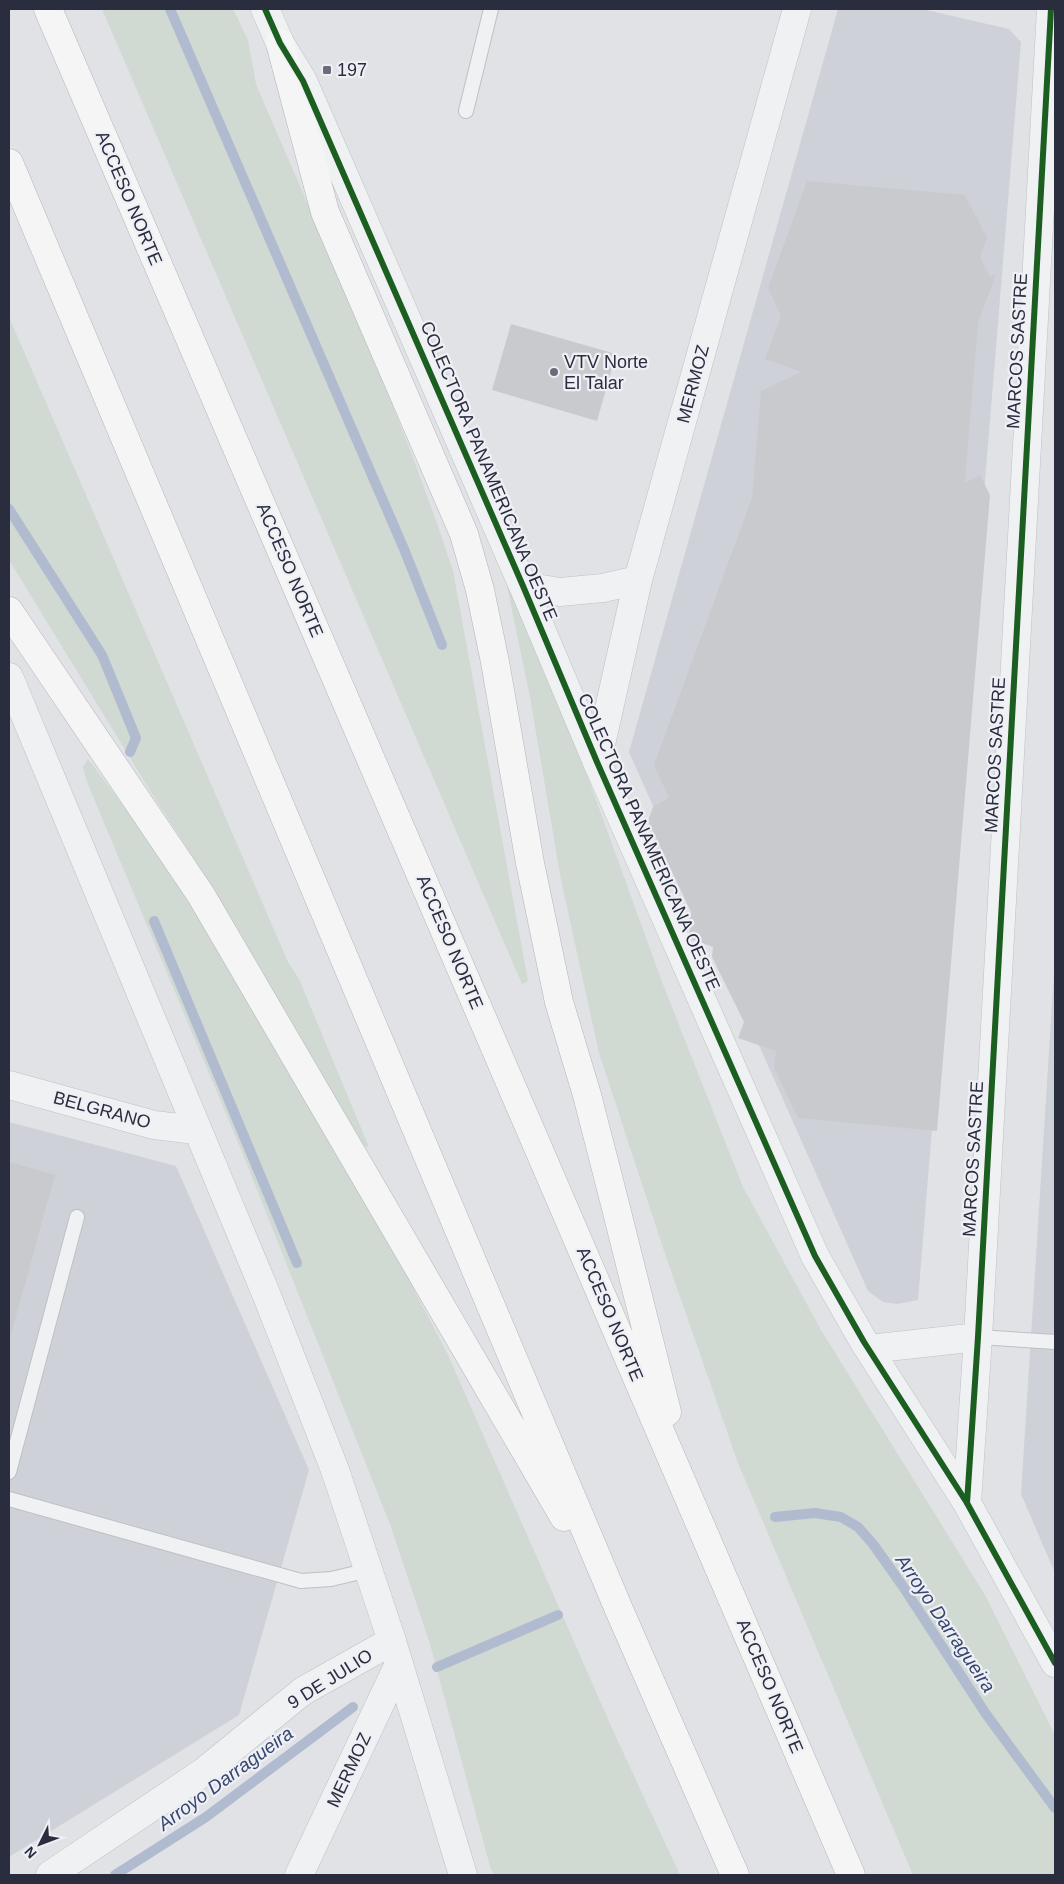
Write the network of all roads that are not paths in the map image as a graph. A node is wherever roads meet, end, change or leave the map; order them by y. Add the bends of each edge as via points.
1 (48, 9) edge
2 (266, 9) edge
3 (491, 9) edge
4 (797, 9) edge
5 (1051, 9) edge
6 (280, 43) junction
7 (466, 111) dead end
8 (9, 162) edge
9 (638, 580) junction
10 (524, 586) junction
11 (9, 611) edge
12 (9, 677) edge
13 (596, 762) junction
14 (9, 1085) edge
15 (196, 1130) junction
16 (77, 1217) dead end
17 (978, 1337) junction
18 (1055, 1342) edge
19 (869, 1349) junction
20 (9, 1472) edge
21 (687, 1491) junction
22 (9, 1499) edge
23 (967, 1503) junction
24 (369, 1570) junction
25 (620, 1612) junction
26 (395, 1652) junction
27 (1055, 1663) edge
28 (50, 1875) edge
29 (299, 1875) edge
30 (463, 1875) edge
31 (734, 1875) edge
32 (851, 1875) edge

1 - 21 highway, ACCESO NORTE
2 - 6 street, COLECTORA PANAMERICANA OESTE
3 - 7 lane
4 - 9 street, MERMOZ
5 - 17 street, MARCOS SASTRE
6 - 10 street, COLECTORA PANAMERICANA OESTE via 303,81
6 - 21 highway via 325,212 464,534 495,662 530,863 559,1002 587,1095
8 - 25 highway
9 - 10 street via 603,588 560,592
9 - 13 street, MERMOZ
10 - 13 street, COLECTORA PANAMERICANA OESTE
11 - 25 highway via 201,895
12 - 15 street
13 - 19 street, COLECTORA PANAMERICANA OESTE via 815,1256
14 - 15 street, BELGRANO via 154,1125
15 - 24 street via 332,1460
16 - 20 lane
17 - 18 lane
17 - 19 street
17 - 23 street, MARCOS SASTRE
19 - 23 street, COLECTORA PANAMERICANA OESTE
21 - 32 highway, ACCESO NORTE
22 - 24 lane via 300,1581 331,1579
23 - 27 street, COLECTORA PANAMERICANA OESTE
24 - 26 street
25 - 31 highway
26 - 28 street, 9 DE JULIO via 303,1691 202,1773
26 - 29 street, MERMOZ
26 - 30 street

